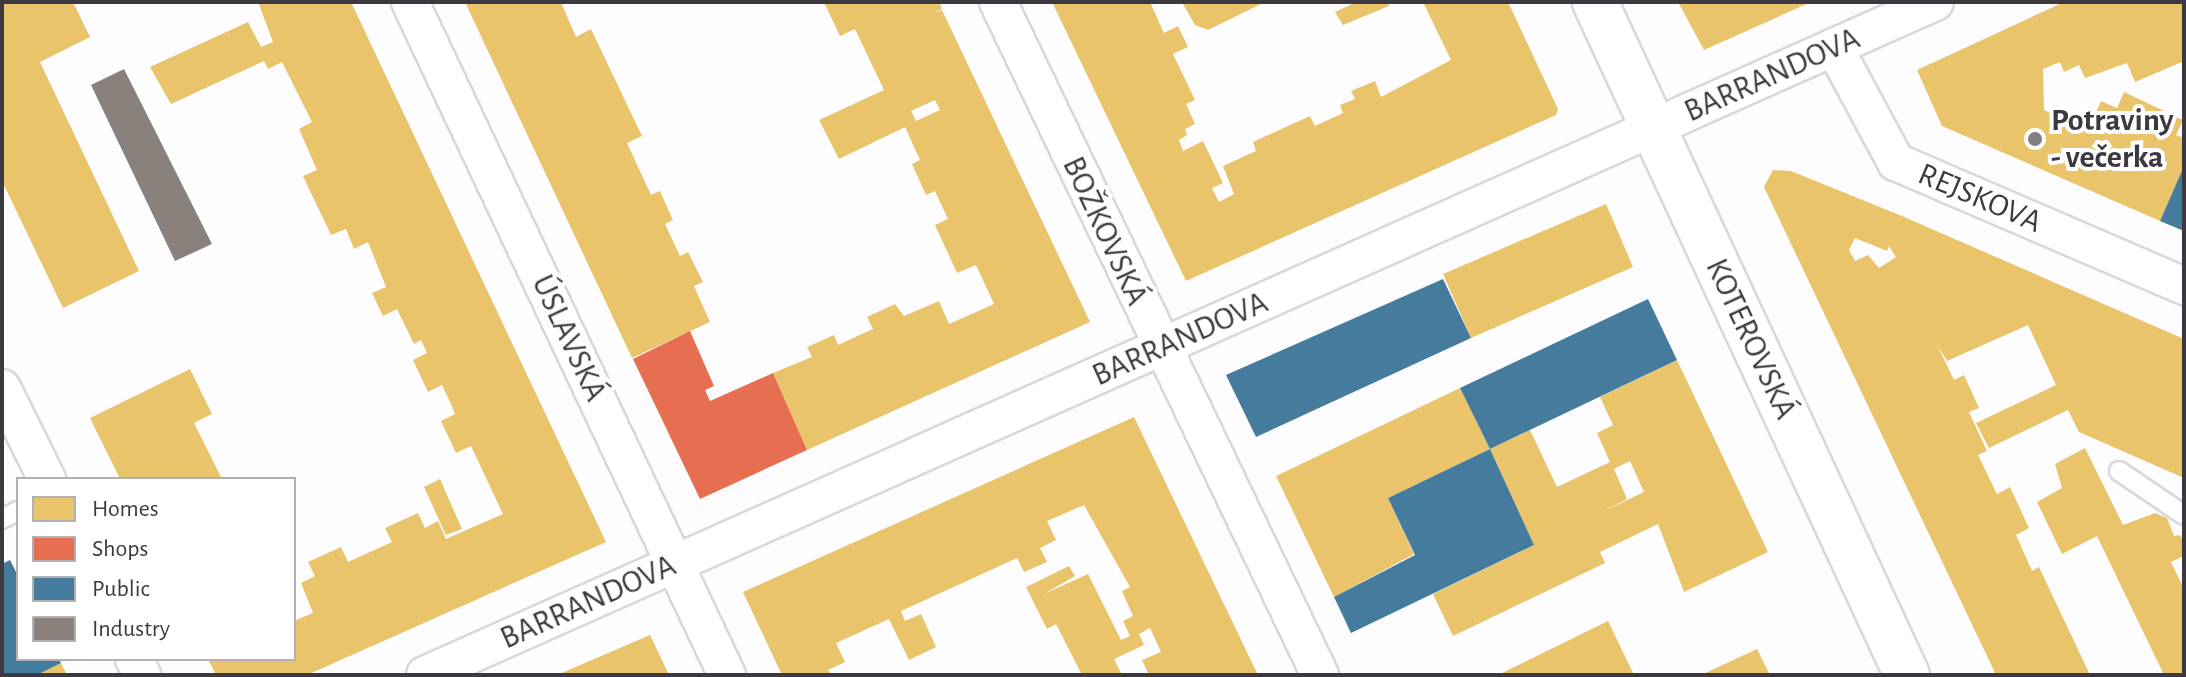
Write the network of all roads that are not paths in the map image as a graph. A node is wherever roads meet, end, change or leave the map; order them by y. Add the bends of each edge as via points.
1 (410, 2) edge
2 (998, 2) edge
3 (1595, 2) edge
4 (1935, 2) edge
5 (1834, 47) junction
6 (1653, 128) junction
7 (2184, 286) edge
8 (1160, 347) junction
9 (2, 388) edge
10 (2119, 471) dead end
11 (46, 477) edge
12 (2184, 515) edge
13 (675, 564) junction
14 (425, 675) edge
15 (727, 675) edge
16 (1320, 675) edge
17 (1907, 675) edge

1 - 13 street, ÚSLAVSKÁ
2 - 8 street, BOŽKOVSKÁ
3 - 6 street, KOTEROVSKÁ
4 - 5 street, BARRANDOVA
5 - 6 street, BARRANDOVA
5 - 7 street, REJSKOVA via 1896,162
6 - 8 street, BARRANDOVA
6 - 17 street, KOTEROVSKÁ
8 - 13 street, BARRANDOVA
8 - 16 street, BOŽKOVSKÁ
9 - 11 street
10 - 12 lane
13 - 14 street, BARRANDOVA
13 - 15 street, ÚSLAVSKÁ

